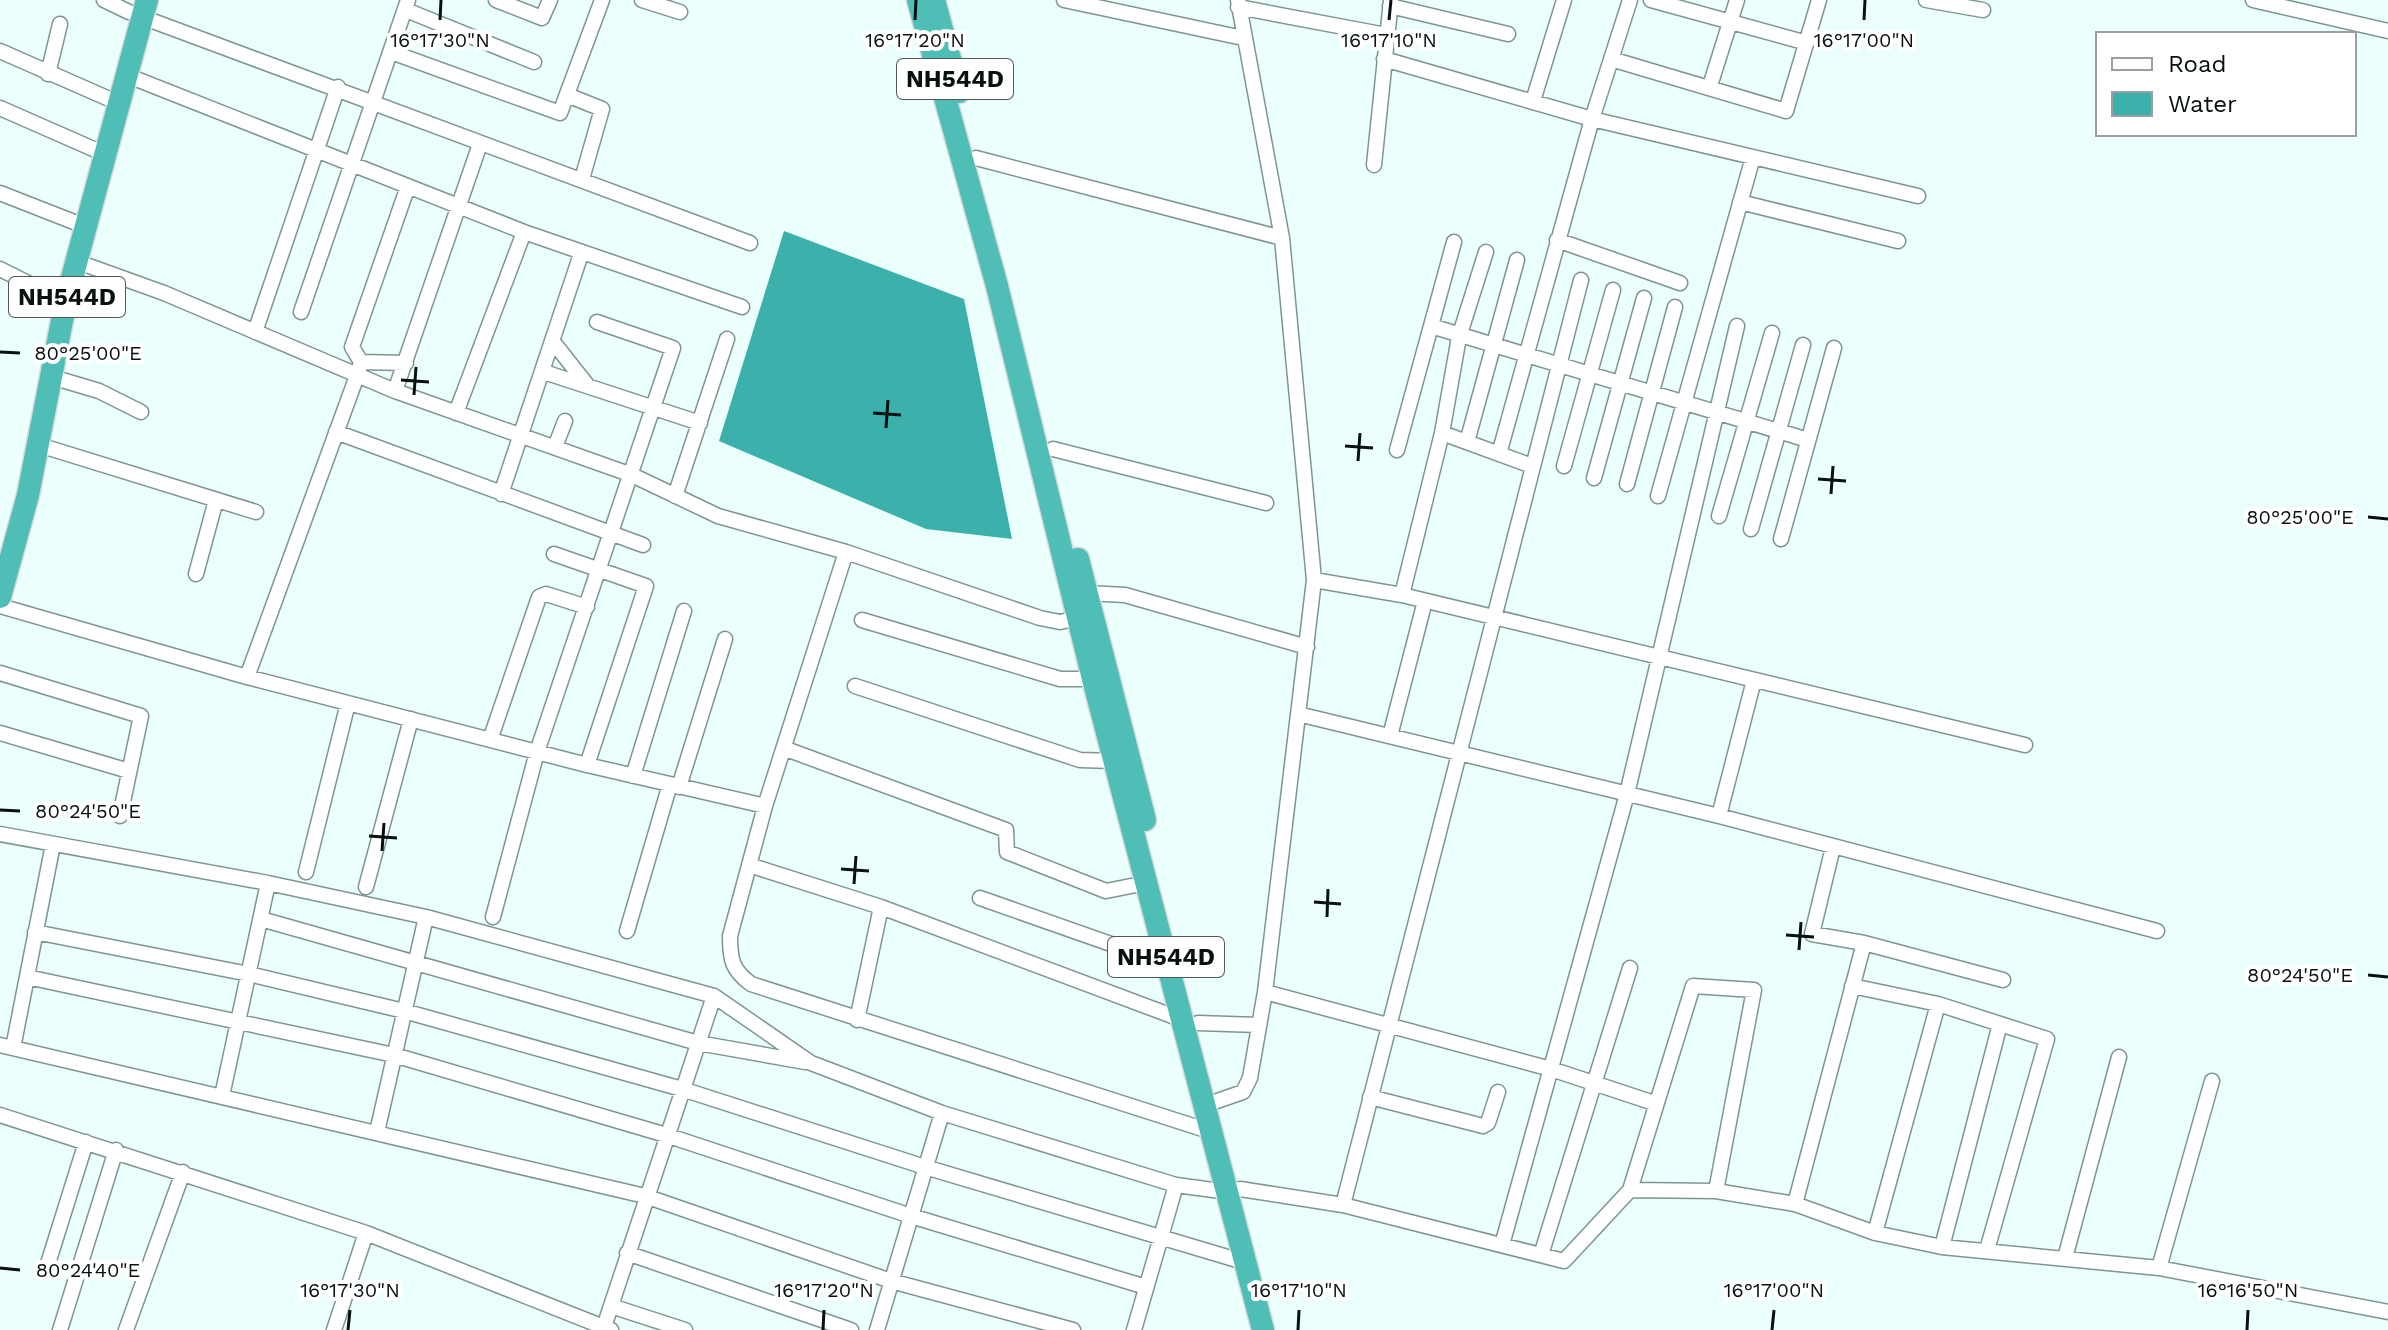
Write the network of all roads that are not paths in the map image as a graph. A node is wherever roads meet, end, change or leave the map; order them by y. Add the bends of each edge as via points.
1 (104, 0) edge
2 (496, 0) edge
3 (550, 0) edge
4 (602, 0) edge
5 (642, 0) edge
6 (918, 0) edge
7 (934, 0) edge
8 (1064, 0) edge
9 (1564, 0) edge
10 (1630, 0) edge
11 (1651, 0) edge
12 (1737, 0) edge
13 (1819, 0) edge
14 (1926, 0) edge
15 (2253, 0) edge
16 (2338, 0) edge
17 (1238, 3) edge
18 (1390, 3) edge
19 (407, 5) edge
20 (137, 7) edge
21 (1983, 10) dead end
22 (680, 12) dead end
23 (2333, 16) junction
24 (1732, 22) junction
25 (60, 24) dead end
26 (2388, 31) edge
27 (1508, 34) dead end
28 (1386, 35) junction
29 (1243, 38) junction
30 (1807, 43) junction
31 (0, 51) edge
32 (391, 52) junction
33 (1384, 59) junction
34 (1611, 59) junction
35 (534, 62) dead end
36 (48, 74) junction
37 (126, 75) junction
38 (1710, 86) junction
39 (338, 87) junction
40 (567, 95) junction
41 (107, 98) junction
42 (375, 101) junction
43 (1533, 101) junction
44 (0, 108) edge
45 (1592, 119) junction
46 (480, 144) junction
47 (316, 148) junction
48 (100, 152) junction
49 (1753, 157) junction
50 (976, 158) junction
51 (352, 161) junction
52 (1374, 165) dead end
53 (582, 179) junction
54 (408, 186) junction
55 (0, 193) edge
56 (1918, 196) dead end
57 (1740, 202) junction
58 (459, 205) junction
59 (74, 222) junction
60 (524, 232) junction
61 (1282, 238) junction
62 (1557, 240) junction
63 (1898, 241) dead end
64 (1454, 242) dead end
65 (750, 243) dead end
66 (1486, 252) dead end
67 (581, 254) junction
68 (1517, 260) dead end
69 (78, 262) junction
70 (0, 269) edge
71 (1581, 280) dead end
72 (1680, 283) dead end
73 (1613, 290) dead end
74 (54, 296) junction
75 (1644, 298) dead end
76 (742, 307) dead end
77 (1675, 307) dead end
78 (301, 312) dead end
79 (597, 322) dead end
80 (1431, 326) junction
81 (1737, 326) dead end
82 (255, 332) junction
83 (1772, 333) dead end
84 (1459, 337) junction
85 (727, 339) dead end
86 (554, 343) junction
87 (1803, 345) dead end
88 (1493, 346) junction
89 (1834, 348) dead end
90 (1525, 357) junction
91 (406, 363) junction
92 (1557, 366) junction
93 (359, 368) junction
94 (544, 372) junction
95 (1589, 375) junction
96 (52, 377) junction
97 (1620, 385) junction
98 (590, 389) junction
99 (395, 391) junction
100 (1652, 394) junction
101 (1682, 403) junction
102 (653, 409) junction
103 (141, 412) dead end
104 (1714, 412) junction
105 (456, 413) junction
106 (565, 421) dead end
107 (1745, 421) junction
108 (700, 423) junction
109 (1777, 431) junction
110 (336, 432) junction
111 (1442, 433) junction
112 (521, 436) junction
113 (1808, 440) junction
114 (1467, 442) junction
115 (39, 445) junction
116 (555, 447) junction
117 (1053, 449) junction
118 (1397, 450) dead end
119 (1499, 454) junction
120 (1532, 466) junction
121 (1564, 466) dead end
122 (632, 475) junction
123 (1594, 478) dead end
124 (1627, 484) dead end
125 (501, 494) junction
126 (675, 496) junction
127 (1658, 496) dead end
128 (216, 500) junction
129 (1266, 503) dead end
130 (256, 512) dead end
131 (1719, 516) dead end
132 (1751, 529) dead end
133 (613, 533) junction
134 (1781, 539) dead end
135 (0, 544) edge
136 (643, 545) dead end
137 (846, 552) junction
138 (554, 554) dead end
139 (599, 570) junction
140 (196, 574) dead end
141 (1314, 580) junction
142 (1087, 593) junction
143 (1402, 595) junction
144 (0, 597) edge
145 (1425, 601) junction
146 (0, 606) edge
147 (587, 607) junction
148 (684, 611) dead end
149 (1078, 618) junction
150 (862, 620) dead end
151 (1494, 620) junction
152 (725, 639) dead end
153 (1307, 647) junction
154 (1658, 658) junction
155 (0, 673) edge
156 (247, 677) junction
157 (1093, 679) junction
158 (1754, 680) junction
159 (855, 686) dead end
160 (348, 703) junction
161 (1298, 714) junction
162 (411, 719) junction
163 (0, 733) edge
164 (1390, 736) junction
165 (490, 740) junction
166 (2025, 745) dead end
167 (786, 749) junction
168 (537, 752) junction
169 (1459, 755) junction
170 (1114, 761) junction
171 (587, 765) junction
172 (129, 771) junction
173 (633, 776) junction
174 (674, 786) junction
175 (1627, 794) junction
176 (765, 806) junction
177 (120, 816) dead end
178 (1719, 816) junction
179 (0, 834) edge
180 (53, 844) junction
181 (1833, 847) junction
182 (749, 865) junction
183 (306, 872) dead end
184 (268, 883) junction
185 (1146, 883) junction
186 (366, 887) dead end
187 (980, 898) dead end
188 (881, 907) junction
189 (426, 917) junction
190 (493, 917) dead end
191 (261, 919) junction
192 (627, 931) dead end
193 (2157, 931) dead end
194 (35, 932) junction
195 (1864, 943) junction
196 (416, 960) junction
197 (1168, 964) junction
198 (1630, 968) dead end
199 (249, 974) junction
200 (27, 977) junction
201 (2003, 980) dead end
202 (1852, 986) junction
203 (1265, 992) junction
204 (714, 996) junction
205 (1938, 1004) junction
206 (404, 1011) junction
207 (857, 1020) junction
208 (1191, 1022) junction
209 (238, 1023) junction
210 (2000, 1024) junction
211 (1258, 1025) junction
212 (1389, 1026) junction
213 (698, 1043) junction
214 (6, 1046) edge
215 (394, 1055) junction
216 (2119, 1057) dead end
217 (811, 1063) junction
218 (1551, 1069) junction
219 (2212, 1081) dead end
220 (1595, 1083) junction
221 (682, 1089) junction
222 (1498, 1092) dead end
223 (222, 1096) junction
224 (1370, 1097) junction
225 (1217, 1101) junction
226 (1654, 1103) junction
227 (942, 1113) junction
228 (0, 1115) edge
229 (377, 1132) junction
230 (1212, 1132) junction
231 (666, 1135) junction
232 (86, 1142) junction
233 (116, 1150) junction
234 (925, 1167) junction
235 (183, 1172) junction
236 (1176, 1185) junction
237 (1630, 1190) junction
238 (1234, 1191) junction
239 (1716, 1191) junction
240 (645, 1196) junction
241 (1795, 1204) junction
242 (1343, 1205) junction
243 (911, 1216) junction
244 (366, 1233) junction
245 (1875, 1233) junction
246 (1161, 1237) junction
247 (1502, 1245) junction
248 (1942, 1247) junction
249 (1987, 1250) junction
250 (627, 1253) junction
251 (1541, 1255) junction
252 (2065, 1258) junction
253 (1244, 1262) junction
254 (2159, 1268) junction
255 (46, 1270) dead end
256 (891, 1281) junction
257 (1146, 1287) junction
258 (611, 1306) junction
259 (2388, 1312) edge
260 (606, 1329) edge
261 (60, 1330) edge
262 (126, 1330) edge
263 (334, 1330) edge
264 (685, 1330) edge
265 (851, 1330) edge
266 (877, 1330) edge
267 (1073, 1330) edge
268 (1134, 1330) edge
269 (1263, 1330) edge
270 (1278, 1330) edge

1 - 20 street
2 - 3 street via 542,18
4 - 40 street
5 - 22 street
6 - 149 highway, NH544D via 997,286
7 - 50 highway, NH544D
8 - 29 street
9 - 43 street
10 - 34 street
11 - 24 street
12 - 24 street
13 - 30 street
14 - 21 street
15 - 23 street
16 - 23 street
17 - 28 street
17 - 29 street
18 - 27 street
18 - 28 street
19 - 32 street
19 - 35 street
20 - 37 highway, NH544D
20 - 39 street
20 - 41 highway, NH544D
23 - 26 street
24 - 30 street
24 - 38 street
25 - 36 street
28 - 33 street
29 - 61 street
30 - 38 street via 1786,111
31 - 36 street
32 - 40 street via 560,113
32 - 42 street
33 - 43 street
33 - 52 street
34 - 38 street
34 - 45 street
36 - 41 street
37 - 47 street
37 - 48 highway, NH544D
39 - 42 street
39 - 47 street
40 - 53 street via 602,109
41 - 48 highway, NH544D
42 - 46 street
42 - 51 street
43 - 45 street
44 - 48 street
45 - 49 street
45 - 62 street
46 - 53 street
46 - 58 street
47 - 51 street
47 - 82 street
48 - 59 highway, NH544D
48 - 69 highway, NH544D
49 - 56 street
49 - 57 street
50 - 61 street
50 - 117 highway, NH544D
51 - 54 street
51 - 78 street
53 - 65 street
54 - 58 street
54 - 93 street via 352,347
55 - 59 street
57 - 63 street
57 - 101 street
58 - 60 street
58 - 91 street
59 - 74 highway, NH544D
60 - 67 street
60 - 105 street
61 - 141 street
62 - 72 street
62 - 90 street
64 - 80 street
66 - 84 street
67 - 76 street
67 - 86 street
68 - 88 street
69 - 82 street
69 - 96 highway, NH544D
70 - 74 street
71 - 92 street
73 - 95 street
74 - 135 highway, NH544D via 27,443
75 - 97 street
77 - 100 street
79 - 102 street via 673,348
80 - 84 street
80 - 118 street
81 - 104 street
82 - 93 street
83 - 107 street
84 - 88 street
84 - 111 street
85 - 108 street
86 - 94 street
86 - 98 street
87 - 109 street
88 - 90 street
88 - 114 street
89 - 113 street
90 - 92 street
90 - 119 street
91 - 93 street
91 - 99 street
92 - 95 street
92 - 120 street
93 - 99 street
93 - 110 street
94 - 98 street
94 - 112 street
95 - 97 street
95 - 121 street
96 - 103 street via 99,391
96 - 115 highway, NH544D
97 - 100 street
97 - 123 street
98 - 102 street
99 - 105 street
100 - 101 street
100 - 124 street
101 - 104 street
101 - 127 street
102 - 108 street
102 - 122 street
104 - 107 street
104 - 154 street
105 - 112 street
106 - 116 street
107 - 109 street
107 - 131 street
108 - 126 street
109 - 113 street
109 - 132 street
110 - 125 street
110 - 156 street
111 - 114 street
111 - 143 street
112 - 116 street
112 - 125 street
113 - 134 street
114 - 119 street
115 - 128 street
115 - 144 highway, NH544D
116 - 122 street
117 - 129 street
117 - 142 highway, NH544D
119 - 120 street
120 - 151 street
122 - 126 street
122 - 133 street
125 - 133 street
126 - 137 street via 718,516
128 - 130 street
128 - 140 street
133 - 136 street
133 - 139 street
137 - 149 street via 1040,618
137 - 167 street
138 - 139 street
139 - 147 street
139 - 171 street via 646,586
141 - 143 street
141 - 153 street
142 - 153 street via 1125,595
142 - 208 highway, NH544D
143 - 145 street
145 - 151 street
145 - 164 street
146 - 156 street
147 - 165 street via 546,594 539,597
147 - 168 street
148 - 173 street
149 - 157 highway, NH544D
150 - 157 street via 1060,679
151 - 154 street
151 - 169 street
152 - 174 street
153 - 161 street
154 - 158 street
154 - 175 street
155 - 172 street via 141,716
156 - 160 street
157 - 170 highway, NH544D
158 - 166 street
158 - 178 street
159 - 170 street via 1080,760
160 - 162 street
160 - 183 street
161 - 164 street
161 - 203 street
162 - 165 street
162 - 186 street
163 - 172 street
164 - 169 street
165 - 168 street
167 - 176 street
167 - 185 street via 1006,830 1007,852 1106,891
168 - 171 street
168 - 190 street
169 - 175 street
169 - 212 street
170 - 185 highway, NH544D
171 - 173 street
172 - 177 street
173 - 174 street
174 - 176 street
174 - 192 street
175 - 178 street
175 - 218 street
176 - 182 street
178 - 181 street
179 - 180 street
180 - 184 street
180 - 194 street
181 - 193 street
181 - 195 street via 1812,934
182 - 188 street
182 - 207 street via 730,936 736,973 751,984
184 - 189 street
184 - 191 street
185 - 197 highway, NH544D
187 - 197 street
188 - 207 street
188 - 208 street
189 - 196 street
189 - 204 street
191 - 196 street
191 - 199 street
194 - 199 street
194 - 200 street
195 - 201 street
195 - 202 street
196 - 206 street
196 - 213 street
197 - 208 highway, NH544D
198 - 220 street
199 - 206 street
199 - 209 street
200 - 209 street
200 - 214 street
202 - 205 street
202 - 241 street
203 - 211 street
203 - 212 street
204 - 213 street
204 - 217 street
205 - 210 street
205 - 245 street
206 - 215 street
206 - 221 street
207 - 230 street
208 - 211 street
208 - 225 highway, NH544D
208 - 230 highway, NH544D
209 - 215 street
209 - 223 street
210 - 248 street
210 - 249 street via 2047,1039
211 - 225 street via 1248,1086
212 - 218 street
212 - 224 street
213 - 217 street
213 - 221 street
214 - 223 street
215 - 229 street
215 - 231 street
216 - 252 street
217 - 227 street
218 - 220 street
218 - 247 street
219 - 254 street
220 - 226 street
220 - 251 street
221 - 231 street
221 - 234 street
222 - 224 street via 1483,1126
223 - 229 street
224 - 242 street
225 - 238 highway, NH544D
226 - 237 street
226 - 239 street via 1693,986 1754,990
227 - 234 street
227 - 236 street
228 - 232 street
229 - 240 street
230 - 238 highway, NH544D
231 - 240 street
231 - 243 street
232 - 233 street
232 - 255 street
233 - 235 street
233 - 261 street
234 - 243 street
234 - 246 street
235 - 244 street
235 - 262 street
236 - 238 street
236 - 246 street
237 - 239 street
237 - 251 street via 1564,1261
238 - 242 street
238 - 253 highway, NH544D
238 - 270 highway, NH544D
239 - 241 street
240 - 250 street
240 - 256 street
241 - 245 street
242 - 247 street
243 - 256 street
243 - 257 street
244 - 260 street
244 - 263 street
245 - 248 street
246 - 253 street
246 - 257 street
247 - 251 street
248 - 249 street
249 - 252 street
250 - 258 street
250 - 265 street
252 - 254 street
253 - 269 highway, NH544D
254 - 259 street
256 - 266 street
256 - 267 street
257 - 268 street
258 - 260 street
258 - 264 street

